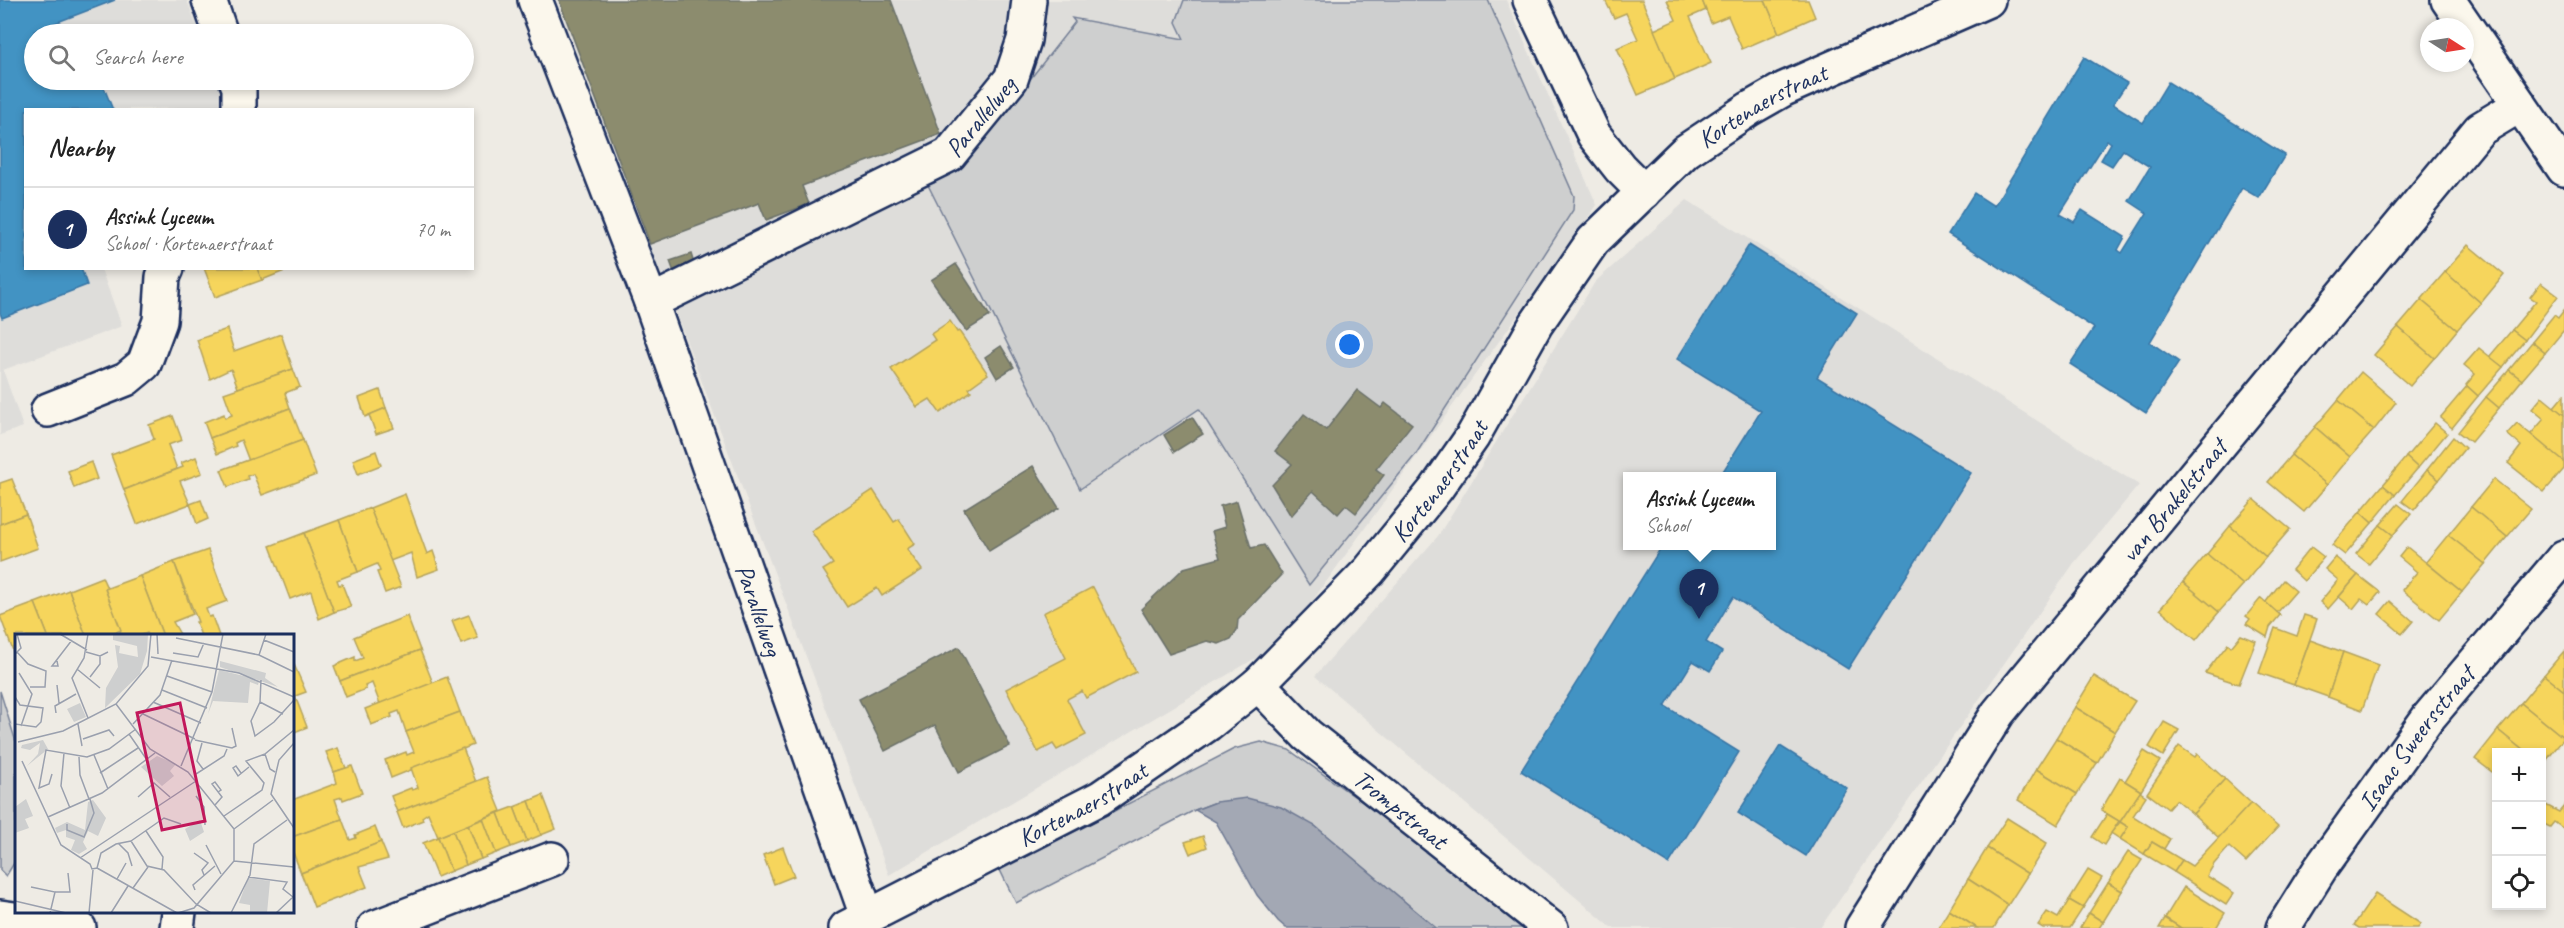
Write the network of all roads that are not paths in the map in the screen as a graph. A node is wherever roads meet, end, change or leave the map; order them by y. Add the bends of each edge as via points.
1 (209, 0) edge
2 (535, 0) edge
3 (1029, 0) edge
4 (1530, 0) edge
5 (1988, 0) edge
6 (2448, 0) edge
7 (217, 24) edge
8 (239, 90) edge
9 (2520, 105) junction
10 (239, 108) edge
11 (2564, 169) edge
12 (1644, 192) junction
13 (166, 270) edge
14 (651, 302) junction
15 (48, 410) dead end
16 (2564, 557) edge
17 (1258, 684) junction
18 (552, 859) dead end
19 (179, 913) edge
20 (0, 917) edge
21 (857, 922) edge
22 (79, 928) edge
23 (177, 928) edge
24 (374, 928) edge
25 (1551, 928) edge
26 (1862, 928) edge
27 (2283, 928) edge

1 - 7 street
2 - 14 street, Parallelweg
3 - 14 street, Parallelweg via 1024,40 1011,79 949,155
4 - 12 street via 1594,135
5 - 12 street, Kortenaerstraat via 1757,104 1686,151
6 - 9 street
8 - 10 street
9 - 11 street
9 - 26 street, van Brakelstraat via 2480,129 1998,713
12 - 17 street, Kortenaerstraat via 1593,241 1536,324 1473,436 1436,489 1369,571
13 - 15 street via 160,321 144,364 126,379
14 - 21 street, Parallelweg
16 - 27 street, Isaac Sweersstraat via 2428,718 2320,869
17 - 21 street, Kortenaerstraat via 1208,724 1100,798
17 - 25 street, Trompstraat via 1307,735
18 - 24 street
19 - 23 street
20 - 22 street

